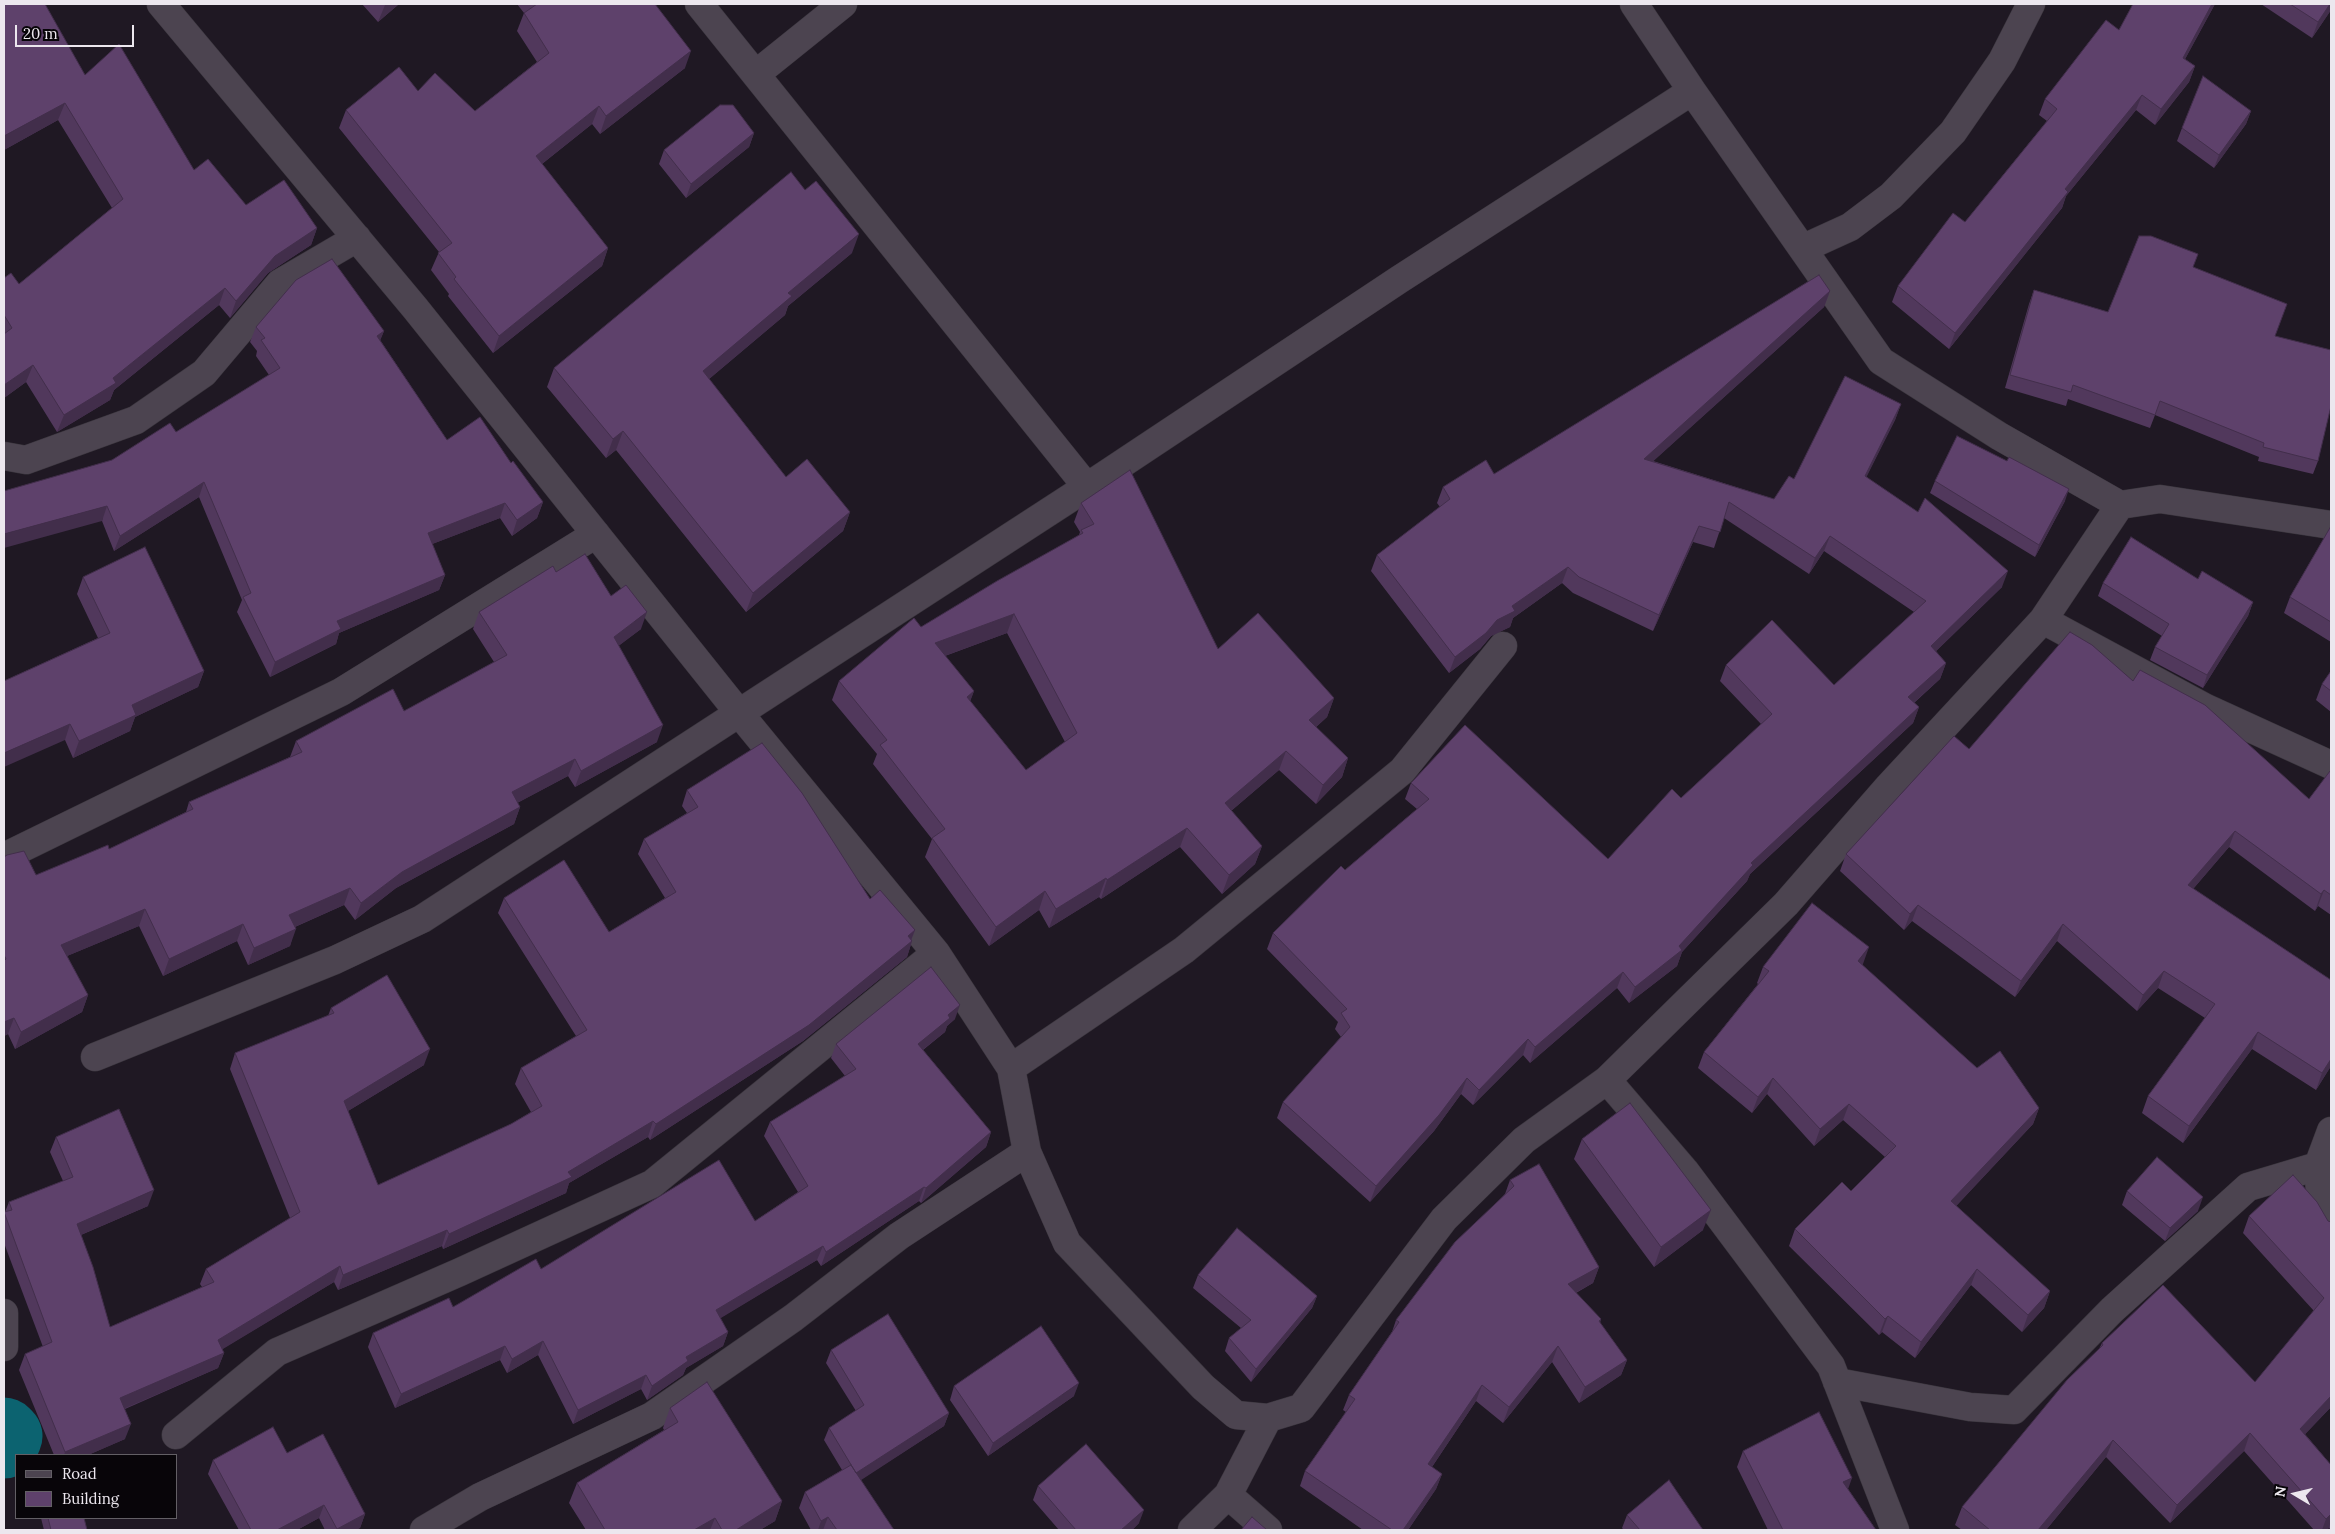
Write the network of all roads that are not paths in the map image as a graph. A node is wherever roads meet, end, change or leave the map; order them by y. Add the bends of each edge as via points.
1 (161, 4) edge
2 (699, 4) edge
3 (844, 4) edge
4 (1634, 4) edge
5 (2031, 4) edge
6 (756, 74) junction
7 (1692, 91) junction
8 (357, 238) junction
9 (1804, 248) junction
10 (4, 456) edge
11 (1087, 487) junction
12 (2120, 505) junction
13 (2331, 525) edge
14 (596, 534) junction
15 (2043, 620) junction
16 (1503, 646) dead end
17 (739, 713) junction
18 (2331, 765) edge
19 (4, 857) edge
20 (936, 953) junction
21 (95, 1057) dead end
22 (1011, 1068) junction
23 (1607, 1080) junction
24 (2331, 1131) edge
25 (1027, 1152) junction
26 (2318, 1166) junction
27 (2331, 1226) edge
28 (4, 1313) edge
29 (4, 1347) edge
30 (1837, 1382) junction
31 (1268, 1418) junction
32 (176, 1435) dead end
33 (1228, 1495) junction
34 (424, 1530) edge
35 (1192, 1530) edge
36 (1268, 1530) edge
37 (1895, 1530) edge

1 - 8 street
2 - 6 street
3 - 6 street
4 - 7 street
5 - 9 street via 2002,61 1953,132 1891,196 1850,227
6 - 11 street
7 - 9 street
7 - 11 street
8 - 10 street via 280,283 204,372 136,420 26,460
8 - 14 street
9 - 12 street via 1881,361 1999,436
11 - 17 street
12 - 13 street via 2160,498
12 - 15 street
14 - 17 street
14 - 19 street via 341,692
15 - 18 street via 2206,708
15 - 23 street via 1889,786 1786,904
16 - 22 street via 1402,771 1184,950
17 - 20 street
17 - 21 street via 422,918 335,960
20 - 22 street
20 - 32 street via 652,1184 277,1352
22 - 25 street
23 - 30 street via 1685,1171 1831,1366
23 - 31 street via 1524,1140 1444,1219 1301,1408
24 - 26 street
25 - 31 street via 1067,1243 1236,1415
25 - 34 street via 899,1236 793,1318 652,1416 480,1497
26 - 27 street via 2321,1204
26 - 30 street via 2248,1187 2112,1310 2014,1410 1970,1407
28 - 29 street
30 - 37 street
31 - 33 street
33 - 35 street
33 - 36 street

